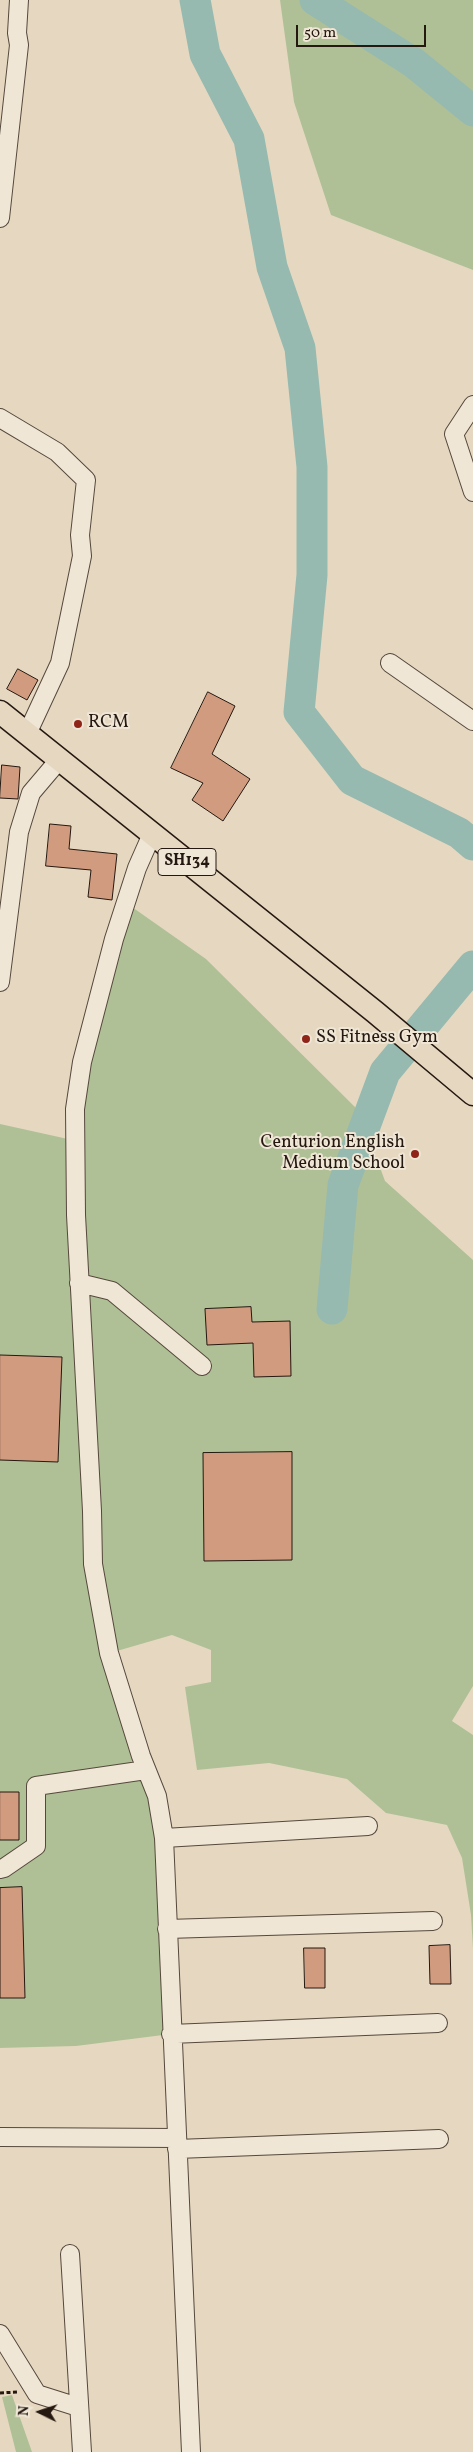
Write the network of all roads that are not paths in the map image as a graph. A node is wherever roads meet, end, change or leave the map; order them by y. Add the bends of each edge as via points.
1 (19, 0) edge
2 (1, 196) edge
3 (0, 218) edge
4 (473, 405) edge
5 (0, 418) edge
6 (473, 492) edge
7 (390, 663) dead end
8 (0, 712) edge
9 (473, 721) edge
10 (27, 734) junction
11 (59, 760) junction
12 (152, 834) junction
13 (0, 982) edge
14 (473, 1094) edge
15 (79, 1283) junction
16 (202, 1366) dead end
17 (146, 1770) junction
18 (368, 1826) dead end
19 (164, 1838) junction
20 (0, 1869) edge
21 (433, 1921) dead end
22 (167, 1929) junction
23 (438, 2023) dead end
24 (171, 2034) junction
25 (0, 2137) edge
26 (439, 2139) dead end
27 (177, 2144) junction
28 (70, 2254) dead end
29 (0, 2334) edge
30 (78, 2408) junction
31 (82, 2452) edge
32 (191, 2452) edge

1 - 2 street via 19,45
2 - 3 street
4 - 6 street via 454,434
5 - 10 street via 57,452 86,480 80,535 82,556 60,663
7 - 9 street
8 - 10 main road, SH134
10 - 11 main road, SH134
11 - 12 main road, SH134
11 - 13 street via 31,792 19,832
12 - 14 main road, SH134
12 - 15 street via 137,868 114,939 81,1071 75,1108
15 - 16 street via 112,1291
15 - 17 street via 93,1564 110,1653
17 - 19 street via 157,1796
17 - 20 street via 36,1786 36,1846
18 - 19 street
19 - 22 street
21 - 22 street
22 - 24 street
23 - 24 street
24 - 27 street
25 - 27 street
26 - 27 street
27 - 32 street
28 - 30 street
29 - 30 street via 37,2394
30 - 31 street

